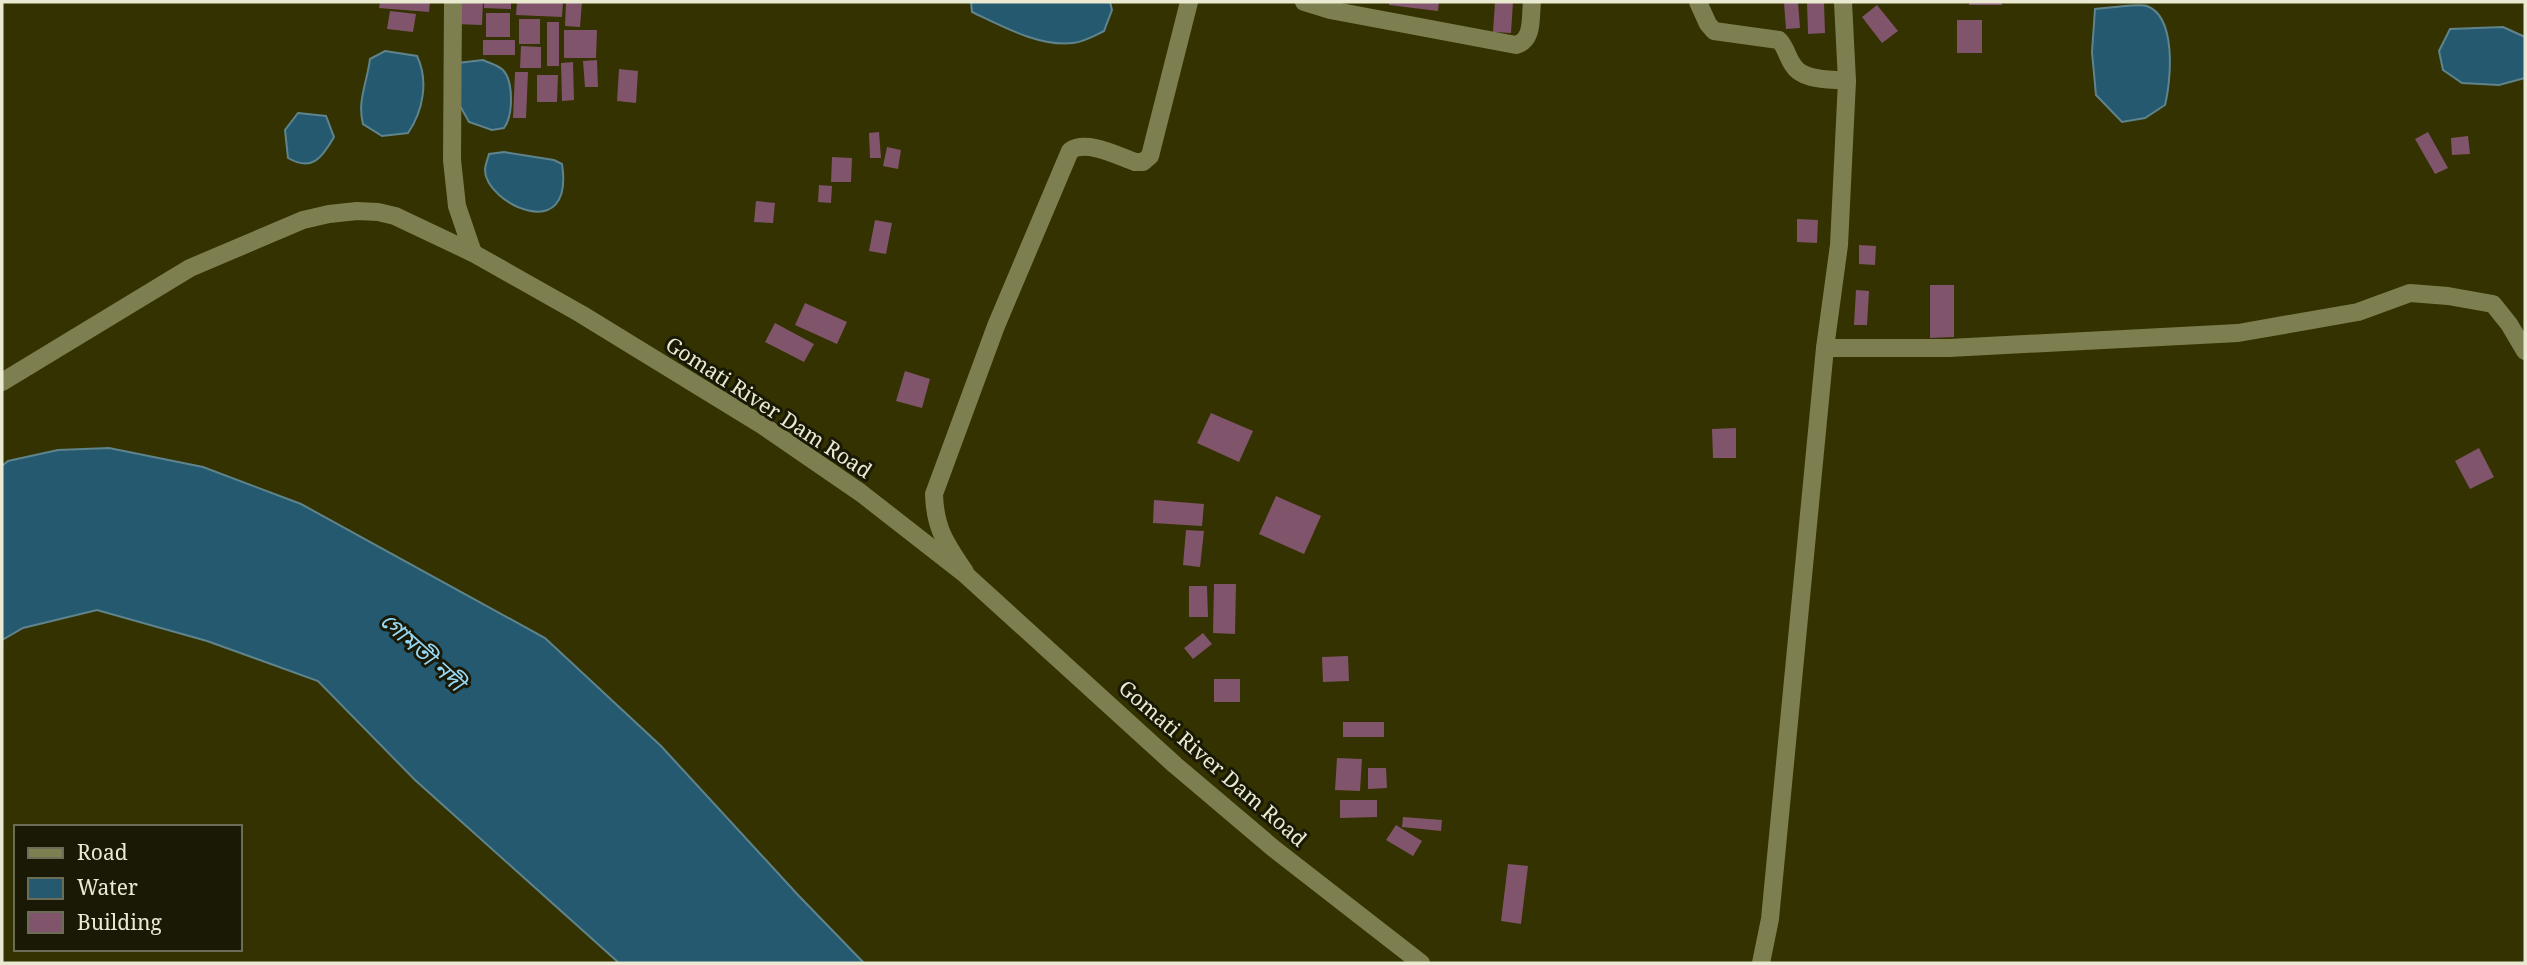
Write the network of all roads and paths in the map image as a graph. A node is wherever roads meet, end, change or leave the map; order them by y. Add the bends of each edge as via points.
1 (453, 2) edge
2 (1189, 2) edge
3 (1304, 2) edge
4 (1532, 2) edge
5 (1698, 2) edge
6 (1843, 2) edge
7 (1847, 81) junction
8 (473, 253) junction
9 (1825, 348) junction
10 (2525, 351) edge
11 (2, 382) edge
12 (966, 575) junction
13 (1421, 963) edge
14 (1762, 963) edge

1 - 8 street via 452,160 457,206
2 - 12 street via 1150,156 1135,162 1086,146 1070,151 996,326 934,494 941,535
3 - 4 street via 1516,45 1528,38
5 - 7 street via 1714,31 1779,40 1801,74
6 - 7 street
7 - 9 street via 1839,245
8 - 11 street, Gomati River Dam Road via 378,212 303,220 190,268
8 - 12 street, Gomati River Dam Road via 762,425 861,492
9 - 10 street via 1949,348 2238,333 2358,312 2410,293 2493,304
9 - 14 street
12 - 13 street, Gomati River Dam Road via 1185,773

